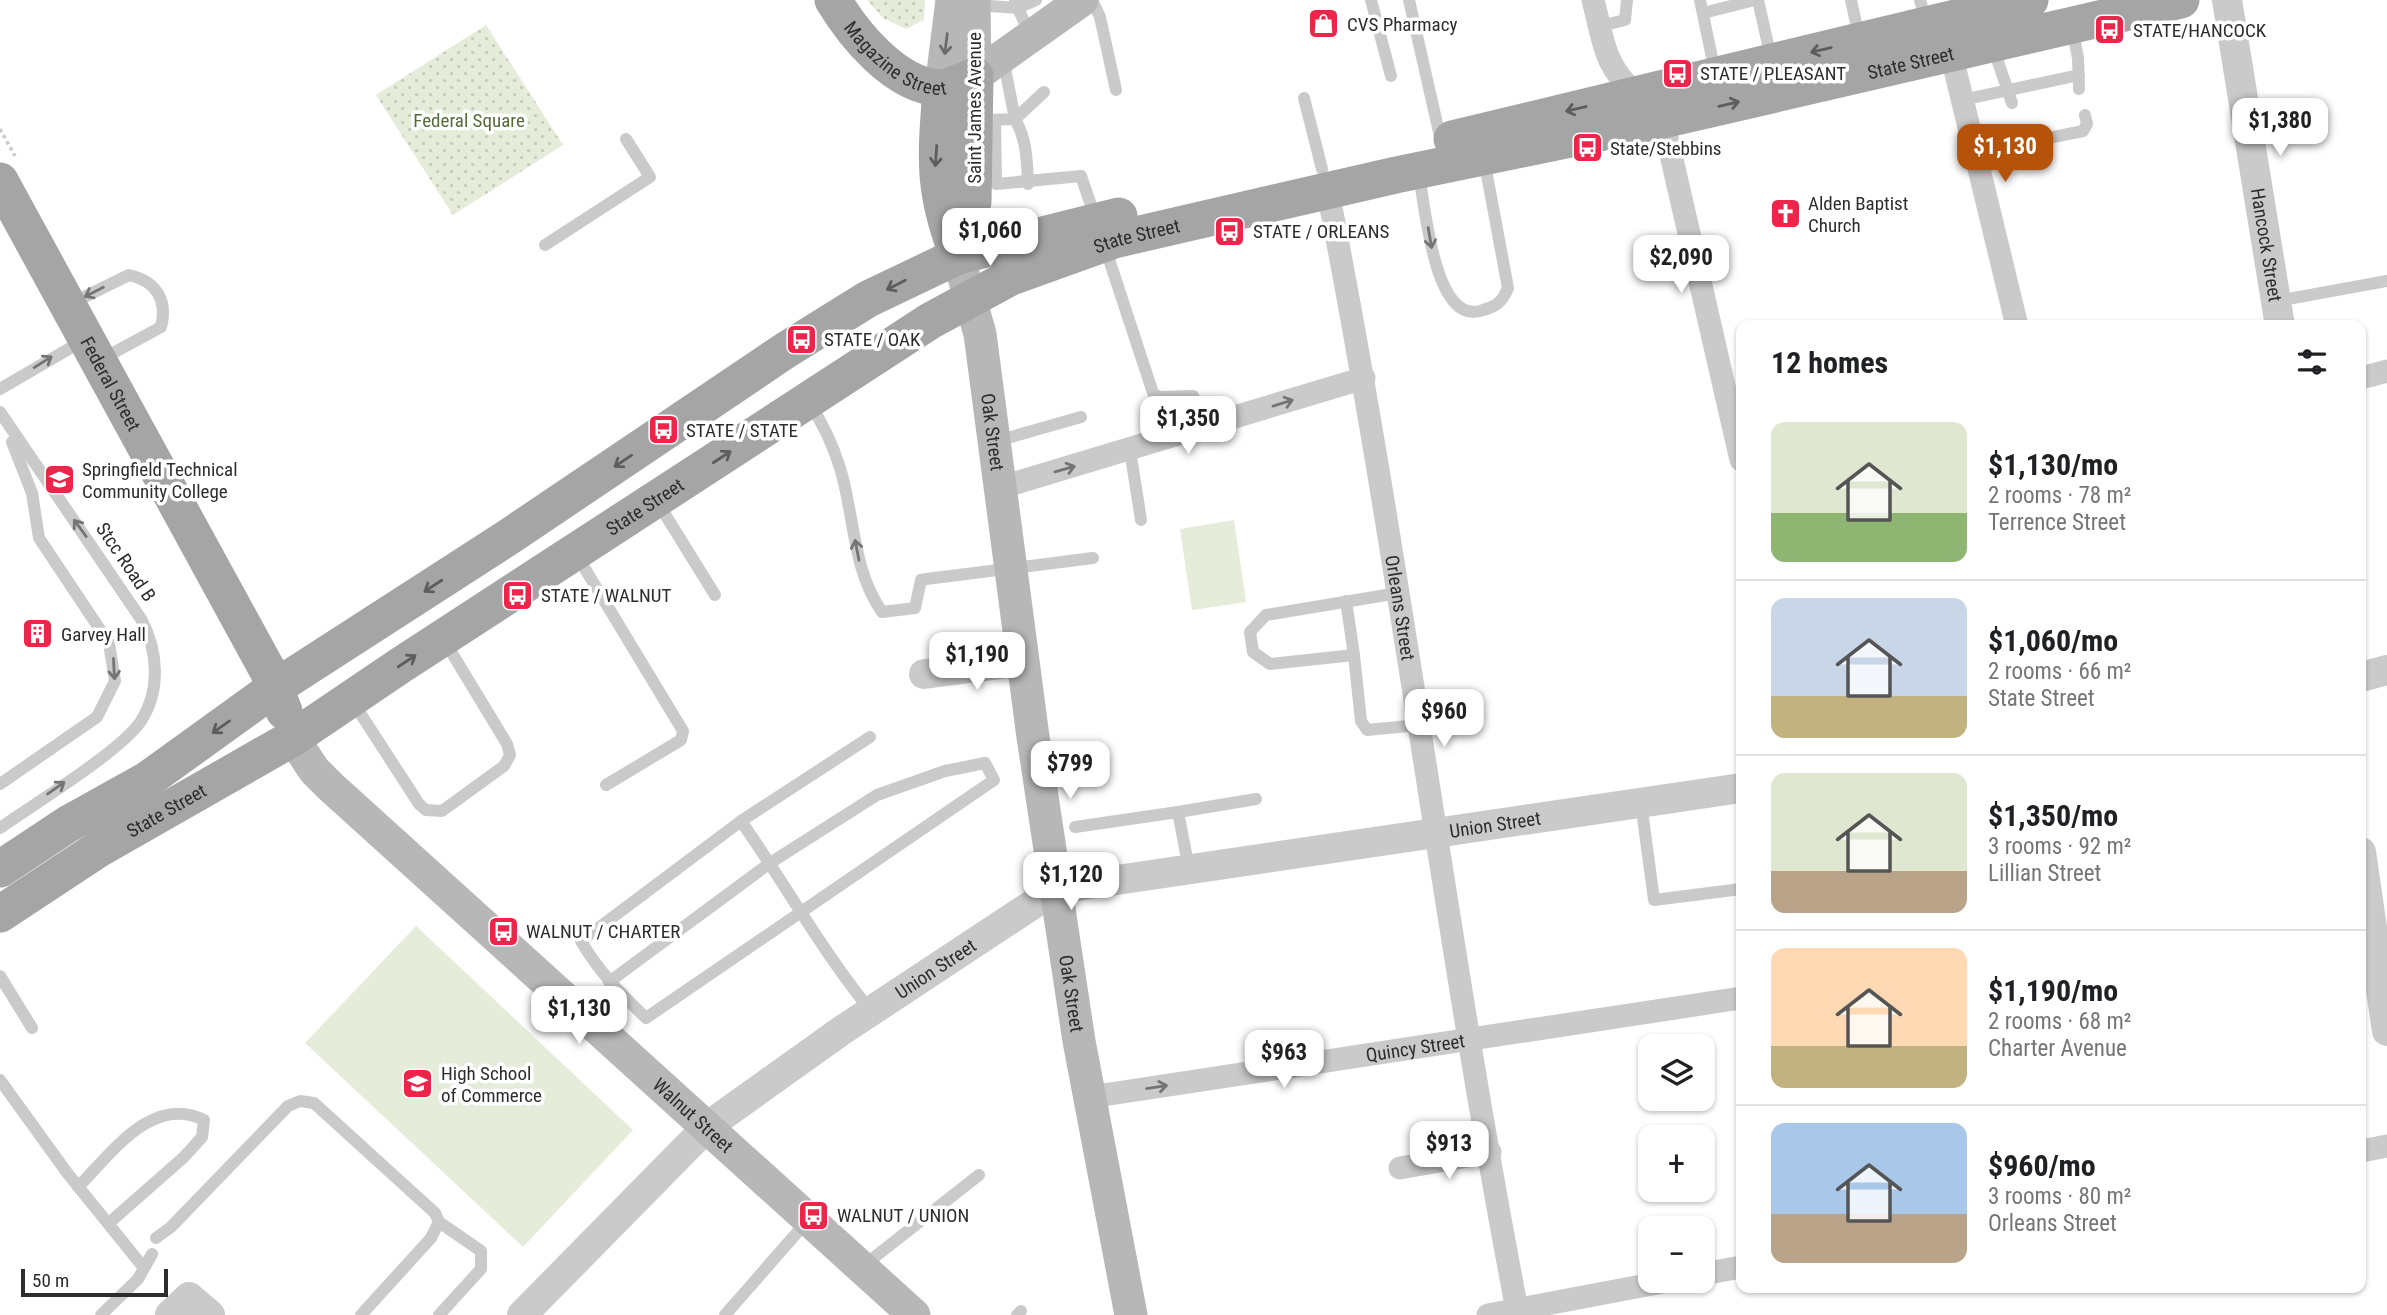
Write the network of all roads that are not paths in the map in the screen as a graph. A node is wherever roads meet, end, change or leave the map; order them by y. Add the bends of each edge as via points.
1 (833, 0) edge
2 (1036, 0) edge
3 (1371, 0) edge
4 (1409, 0) edge
5 (1593, 0) edge
6 (1627, 0) edge
7 (1757, 0) edge
8 (1851, 0) edge
9 (2182, 0) edge
10 (2227, 0) edge
11 (967, 2) edge
12 (1078, 2) edge
13 (1701, 6) edge
14 (1924, 12) edge
15 (2002, 13) edge
16 (1021, 15) edge
17 (2071, 25) junction
18 (1600, 26) junction
19 (1860, 41) junction
20 (1951, 53) junction
21 (1772, 62) junction
22 (989, 67) junction
23 (2079, 75) junction
24 (1391, 76) dead end
25 (1715, 76) junction
26 (941, 88) junction
27 (2006, 89) junction
28 (2079, 89) dead end
29 (1116, 90) dead end
30 (1044, 92) dead end
31 (1304, 98) dead end
32 (1962, 100) junction
33 (2012, 103) dead end
34 (1643, 109) junction
35 (2085, 115) dead end
36 (1015, 119) junction
37 (985, 120) junction
38 (2017, 130) dead end
39 (626, 139) dead end
40 (1441, 141) junction
41 (2022, 143) junction
42 (1975, 153) junction
43 (1484, 157) junction
44 (1418, 171) junction
45 (1325, 180) junction
46 (0, 181) edge
47 (1028, 184) junction
48 (1100, 232) junction
49 (545, 244) dead end
50 (958, 256) junction
51 (2387, 281) edge
52 (971, 297) junction
53 (69, 304) junction
54 (2278, 313) edge
55 (2016, 320) edge
56 (94, 349) junction
57 (2387, 371) edge
58 (2366, 377) edge
59 (1364, 378) junction
60 (0, 389) edge
61 (808, 401) junction
62 (0, 412) edge
63 (1081, 417) dead end
64 (1206, 428) junction
65 (12, 431) junction
66 (993, 442) junction
67 (1736, 442) edge
68 (1130, 450) junction
69 (591, 482) junction
70 (999, 488) junction
71 (656, 500) junction
72 (1141, 520) dead end
73 (621, 523) junction
74 (575, 553) junction
75 (1093, 558) dead end
76 (1010, 566) junction
77 (1398, 593) junction
78 (715, 595) dead end
79 (1346, 601) junction
80 (442, 638) junction
81 (1354, 655) junction
82 (1023, 661) junction
83 (2387, 670) edge
84 (923, 674) dead end
85 (2366, 676) edge
86 (276, 687) junction
87 (351, 699) junction
88 (1419, 725) junction
89 (870, 737) dead end
90 (293, 738) junction
91 (0, 784) edge
92 (606, 785) dead end
93 (1736, 789) edge
94 (1255, 799) dead end
95 (1641, 803) junction
96 (1178, 813) junction
97 (741, 821) junction
98 (1075, 827) dead end
99 (0, 828) edge
100 (1434, 832) junction
101 (770, 863) junction
102 (3, 867) edge
103 (1189, 869) junction
104 (2366, 872) edge
105 (1056, 889) junction
106 (1736, 890) edge
107 (2372, 897) edge
108 (14, 905) edge
109 (799, 912) junction
110 (0, 976) edge
111 (609, 982) junction
112 (1736, 999) edge
113 (871, 1012) junction
114 (32, 1028) dead end
115 (2387, 1031) edge
116 (1472, 1041) junction
117 (0, 1080) edge
118 (1090, 1097) junction
119 (708, 1126) junction
120 (2387, 1146) edge
121 (2366, 1150) edge
122 (1490, 1152) junction
123 (1399, 1168) dead end
124 (979, 1175) dead end
125 (78, 1187) junction
126 (809, 1219) junction
127 (439, 1222) junction
128 (109, 1223) junction
129 (156, 1238) dead end
130 (152, 1254) dead end
131 (144, 1268) junction
132 (862, 1268) junction
133 (1736, 1268) edge
134 (1715, 1272) edge
135 (1638, 1287) edge
136 (1517, 1312) edge
137 (101, 1315) edge
138 (170, 1315) edge
139 (210, 1315) edge
140 (361, 1315) edge
141 (439, 1315) edge
142 (522, 1315) edge
143 (725, 1315) edge
144 (914, 1315) edge
145 (1131, 1315) edge
146 (1488, 1315) edge

1 - 26 main road, Magazine Street via 859,36 895,68 915,82
2 - 16 lane
3 - 24 lane
4 - 40 lane
5 - 18 street
6 - 18 lane via 1625,20
7 - 13 lane
7 - 21 lane
8 - 19 lane
9 - 17 main road, State Street
10 - 54 street, Hancock Street
11 - 16 lane
11 - 22 main road, Saint James Avenue
11 -> 26 main road, Saint James Avenue
12 - 16 main road
12 - 29 lane via 1100,17
13 - 25 lane
14 - 15 main road, State Street
14 - 19 main road, State Street
15 - 17 main road, State Street
15 - 20 main road, State Street
15 - 27 lane
16 - 22 main road
17 - 23 lane
18 - 34 street via 1616,77
19 -> 21 main road, State Street
20 - 32 street
34 -> 20 main road, State Street
21 - 25 main road, State Street
22 - 26 main road, Magazine Street
22 - 36 lane
22 - 37 main road, Saint James Avenue
23 - 27 lane
23 - 28 lane
25 - 34 main road, State Street
26 -> 50 main road, Saint James Avenue via 935,170 942,211
27 - 32 lane
27 - 33 lane
30 - 36 lane
31 - 45 lane
32 - 42 street
34 -> 40 main road, State Street
34 - 43 main road, State Street
34 - 67 street
35 - 41 lane via 2083,131
36 - 37 lane
36 - 47 lane via 1022,131
37 - 47 lane via 998,156 996,184
37 - 50 main road, Saint James Avenue via 973,202
38 - 41 lane
39 - 49 lane via 650,177
40 - 45 main road, State Street
41 - 42 lane
42 - 55 street
43 - 44 main road, State Street
44 -> 43 lane via 1442,281 1453,303 1462,312 1472,313 1493,308 1508,288
44 - 45 main road, State Street
45 - 48 main road, State Street
45 - 59 street, Orleans Street
46 - 53 main road, Federal Street
47 - 48 lane via 1081,176
48 - 50 main road, State Street
48 - 52 main road, State Street
48 - 64 lane via 1153,393 1158,397 1193,396
50 - 52 main road, Saint James Avenue
50 -> 69 main road, State Street via 869,299 786,350
51 - 54 lane
52 - 61 main road, State Street
52 - 66 main road, Oak Street
53 - 56 main road, Federal Street
56 -> 53 lane via 161,327 163,301 149,282 129,275
60 -> 56 lane
56 - 86 main road, Federal Street
57 - 58 street
64 -> 59 street
59 - 77 street, Orleans Street
71 -> 61 main road, State Street
76 -> 61 lane via 921,580 915,608 882,612 861,571 840,468 823,424
62 - 65 lane, Stcc Road B
63 - 66 lane
64 - 68 street
65 -> 91 lane via 11,440 32,493 39,537 109,643 115,681 97,717
99 -> 65 lane, Stcc Road B via 121,742 141,720 156,671 149,634 141,619
66 - 70 main road, Oak Street
70 -> 68 street
68 - 72 lane
69 - 73 main road
69 -> 86 main road, State Street
70 - 76 main road, Oak Street
71 - 73 main road, State Street
71 - 78 lane
73 - 74 main road, State Street
74 - 80 main road, State Street
74 - 92 lane via 683,731 681,740
75 - 76 lane
76 - 82 main road, Oak Street
77 - 79 lane
77 - 88 street, Orleans Street
79 - 81 lane
79 - 81 lane via 1266,615 1250,632 1253,652 1270,664
87 -> 80 main road, State Street
80 - 87 lane via 510,755 504,766 442,811 426,810 419,804
81 - 88 lane via 1361,722 1367,730
82 - 84 street
82 - 105 main road, Oak Street
83 - 85 street
86 - 90 main road, Federal Street
86 -> 102 main road, State Street via 147,780
87 - 90 main road, State Street
88 - 100 street, Orleans Street
89 - 97 lane
90 - 108 main road, State Street via 175,804
90 - 119 main road, Walnut Street via 322,778
93 - 95 street, Union Street
94 - 96 lane
95 - 100 street, Union Street
95 - 106 lane via 1654,900
96 - 98 lane
96 - 103 lane
97 - 101 lane
97 - 111 lane via 581,942
100 - 103 street, Union Street
100 - 116 street, Orleans Street
101 - 109 lane
101 - 109 lane via 877,795 985,763 994,780
101 - 111 lane
102 - 108 main road
103 - 105 street, Union Street
104 - 107 street
105 - 113 street, Union Street
105 - 118 main road, Oak Street
107 - 115 street
109 - 111 lane via 646,1018
109 - 113 lane
110 - 114 lane
112 - 116 street, Quincy Street
113 - 119 street, Union Street
118 -> 116 street, Quincy Street
116 - 122 street, Orleans Street
117 - 125 lane
118 - 145 main road, Oak Street
119 - 126 main road, Walnut Street
119 - 142 street, Union Street
120 - 121 street
122 - 123 street
122 - 136 street, Orleans Street
124 - 132 lane
125 - 128 lane
125 - 128 lane via 149,1119 184,1114 204,1120 202,1137 184,1157
126 - 132 main road, Walnut Street
126 - 143 lane
127 - 129 lane via 435,1213 314,1103 300,1101 269,1123
127 - 140 lane via 431,1238
127 - 141 lane via 481,1251 482,1263
128 - 131 lane
130 - 131 lane
131 - 137 lane
132 - 144 main road, Walnut Street
133 - 134 street
135 - 136 street
136 - 146 street
138 - 139 street via 189,1297

